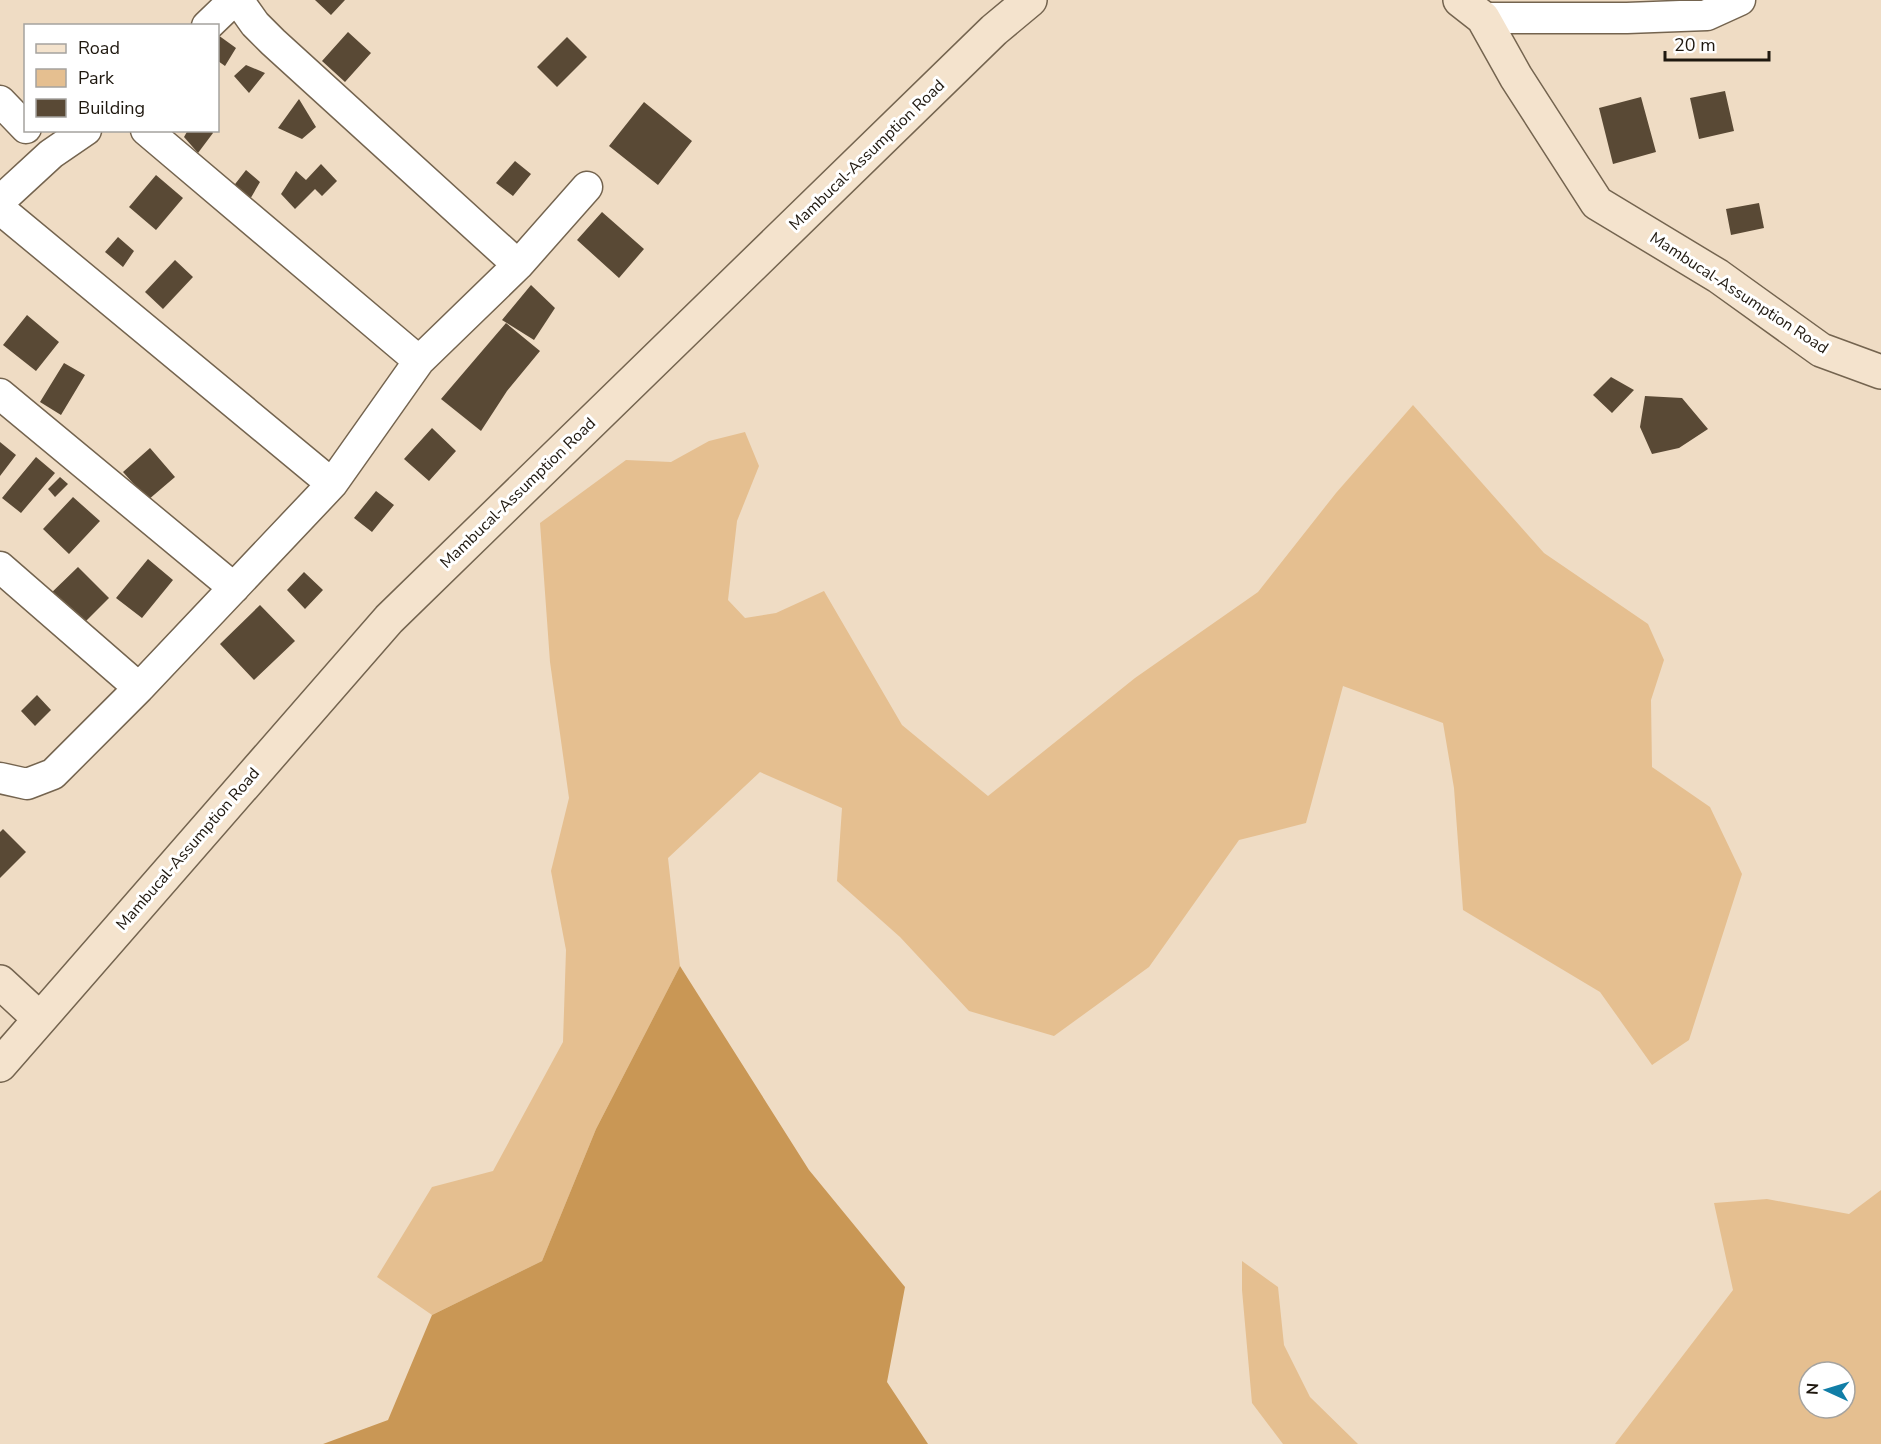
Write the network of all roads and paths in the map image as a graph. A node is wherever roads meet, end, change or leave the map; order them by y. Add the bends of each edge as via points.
1 (236, 0) edge
2 (1030, 0) edge
3 (1740, 0) edge
4 (1472, 9) edge
5 (209, 24) edge
6 (0, 102) edge
7 (24, 126) edge
8 (30, 132) edge
9 (83, 132) edge
10 (148, 132) edge
11 (51, 154) junction
12 (587, 187) dead end
13 (0, 201) edge
14 (0, 209) edge
15 (518, 265) junction
16 (418, 362) junction
17 (1881, 372) edge
18 (0, 394) edge
19 (332, 484) junction
20 (0, 567) edge
21 (234, 588) junction
22 (139, 688) junction
23 (0, 778) edge
24 (0, 982) edge
25 (40, 1019) junction
26 (0, 1065) edge

1 - 5 street
1 - 15 street via 273,42
2 - 25 street, Mambucal-Assumption Road via 994,30 389,619
3 - 4 street via 1707,15 1627,18
4 - 17 street, Mambucal-Assumption Road via 1597,203 1718,276 1821,350
6 - 7 street
8 - 11 street
9 - 11 street
10 - 16 street
11 - 13 street
12 - 15 street
14 - 19 street
15 - 16 street
16 - 19 street
18 - 21 street
19 - 21 street
20 - 22 street
21 - 22 street
22 - 23 street via 53,774 27,784
24 - 25 street
25 - 26 street, Mambucal-Assumption Road

